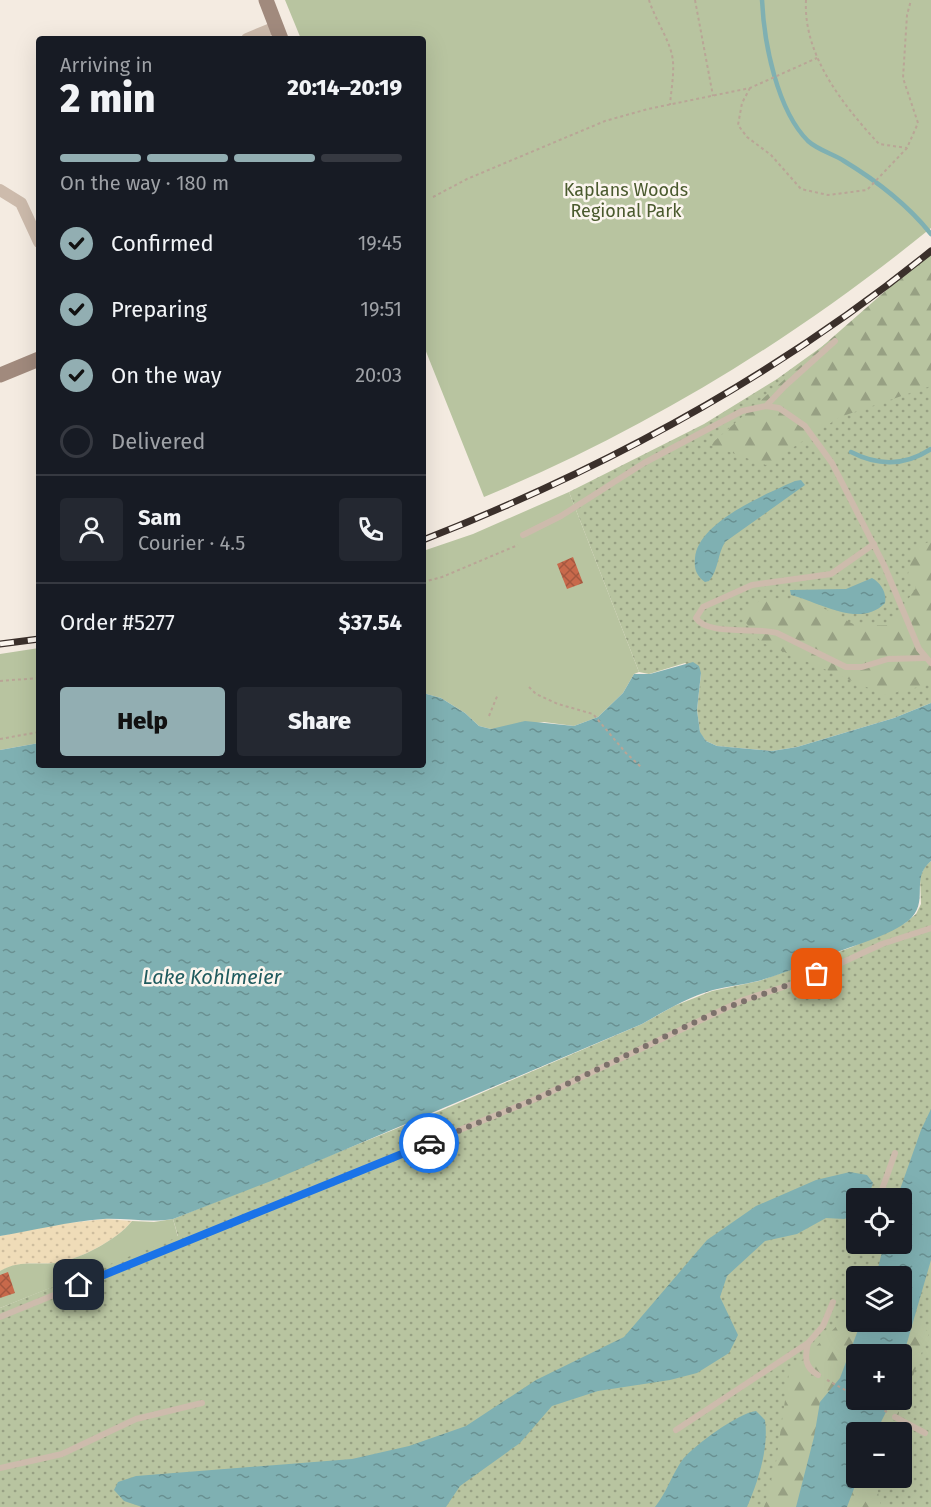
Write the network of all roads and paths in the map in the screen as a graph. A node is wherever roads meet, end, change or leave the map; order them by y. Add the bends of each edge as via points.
1 (266, 0) edge
2 (649, 0) edge
3 (695, 0) edge
4 (806, 0) edge
5 (911, 0) edge
6 (279, 33) edge
7 (263, 36) edge
8 (818, 58) junction
9 (750, 88) junction
10 (712, 96) junction
11 (670, 105) junction
12 (907, 148) junction
13 (0, 190) edge
14 (433, 197) dead end
15 (36, 236) edge
16 (835, 341) dead end
17 (36, 359) edge
18 (0, 375) edge
19 (766, 406) junction
20 (524, 538) joint
21 (874, 544) junction
22 (426, 581) edge
23 (925, 658) junction
24 (931, 663) edge
25 (36, 678) edge
26 (0, 681) edge
27 (529, 687) dead end
28 (498, 694) dead end
29 (489, 716) dead end
30 (36, 733) edge
31 (0, 739) edge
32 (641, 766) dead end
33 (931, 928) edge
34 (895, 1153) dead end
35 (883, 1188) edge
36 (833, 1302) dead end
37 (0, 1317) edge
38 (808, 1342) junction
39 (818, 1375) joint
40 (846, 1390) edge
41 (202, 1403) dead end
42 (882, 1410) edge
43 (895, 1417) joint
44 (676, 1430) dead end
45 (925, 1432) dead end
46 (0, 1468) edge

1 - 6 street
2 - 11 path via 673,60
3 - 10 path
4 - 8 path
5 - 12 path via 903,78 918,123
6 - 7 street
8 - 9 path
8 - 12 path via 848,109 879,144
9 - 10 path
9 - 12 path via 738,125 801,189 828,195 867,190
10 - 11 path
11 - 14 path via 605,121
13 - 15 street via 21,203
16 - 19 lane
17 - 18 street
19 - 20 lane via 728,418 644,463
19 - 21 lane via 779,408 805,426 832,463
20 - 22 path
21 - 23 lane
21 - 23 lane via 831,574 752,585 703,607 696,618 703,626 715,628 765,629 846,667 888,659
23 - 24 lane
25 - 26 path
27 - 32 path via 558,704 593,714
28 - 29 path
30 - 31 path
33 - 37 lane via 882,944 802,981 743,1000 528,1102
34 - 35 lane
36 - 38 lane via 824,1326
38 - 39 lane via 806,1360
38 - 44 lane
39 - 40 path
41 - 46 lane via 136,1419 62,1454
42 - 43 path
43 - 45 lane

